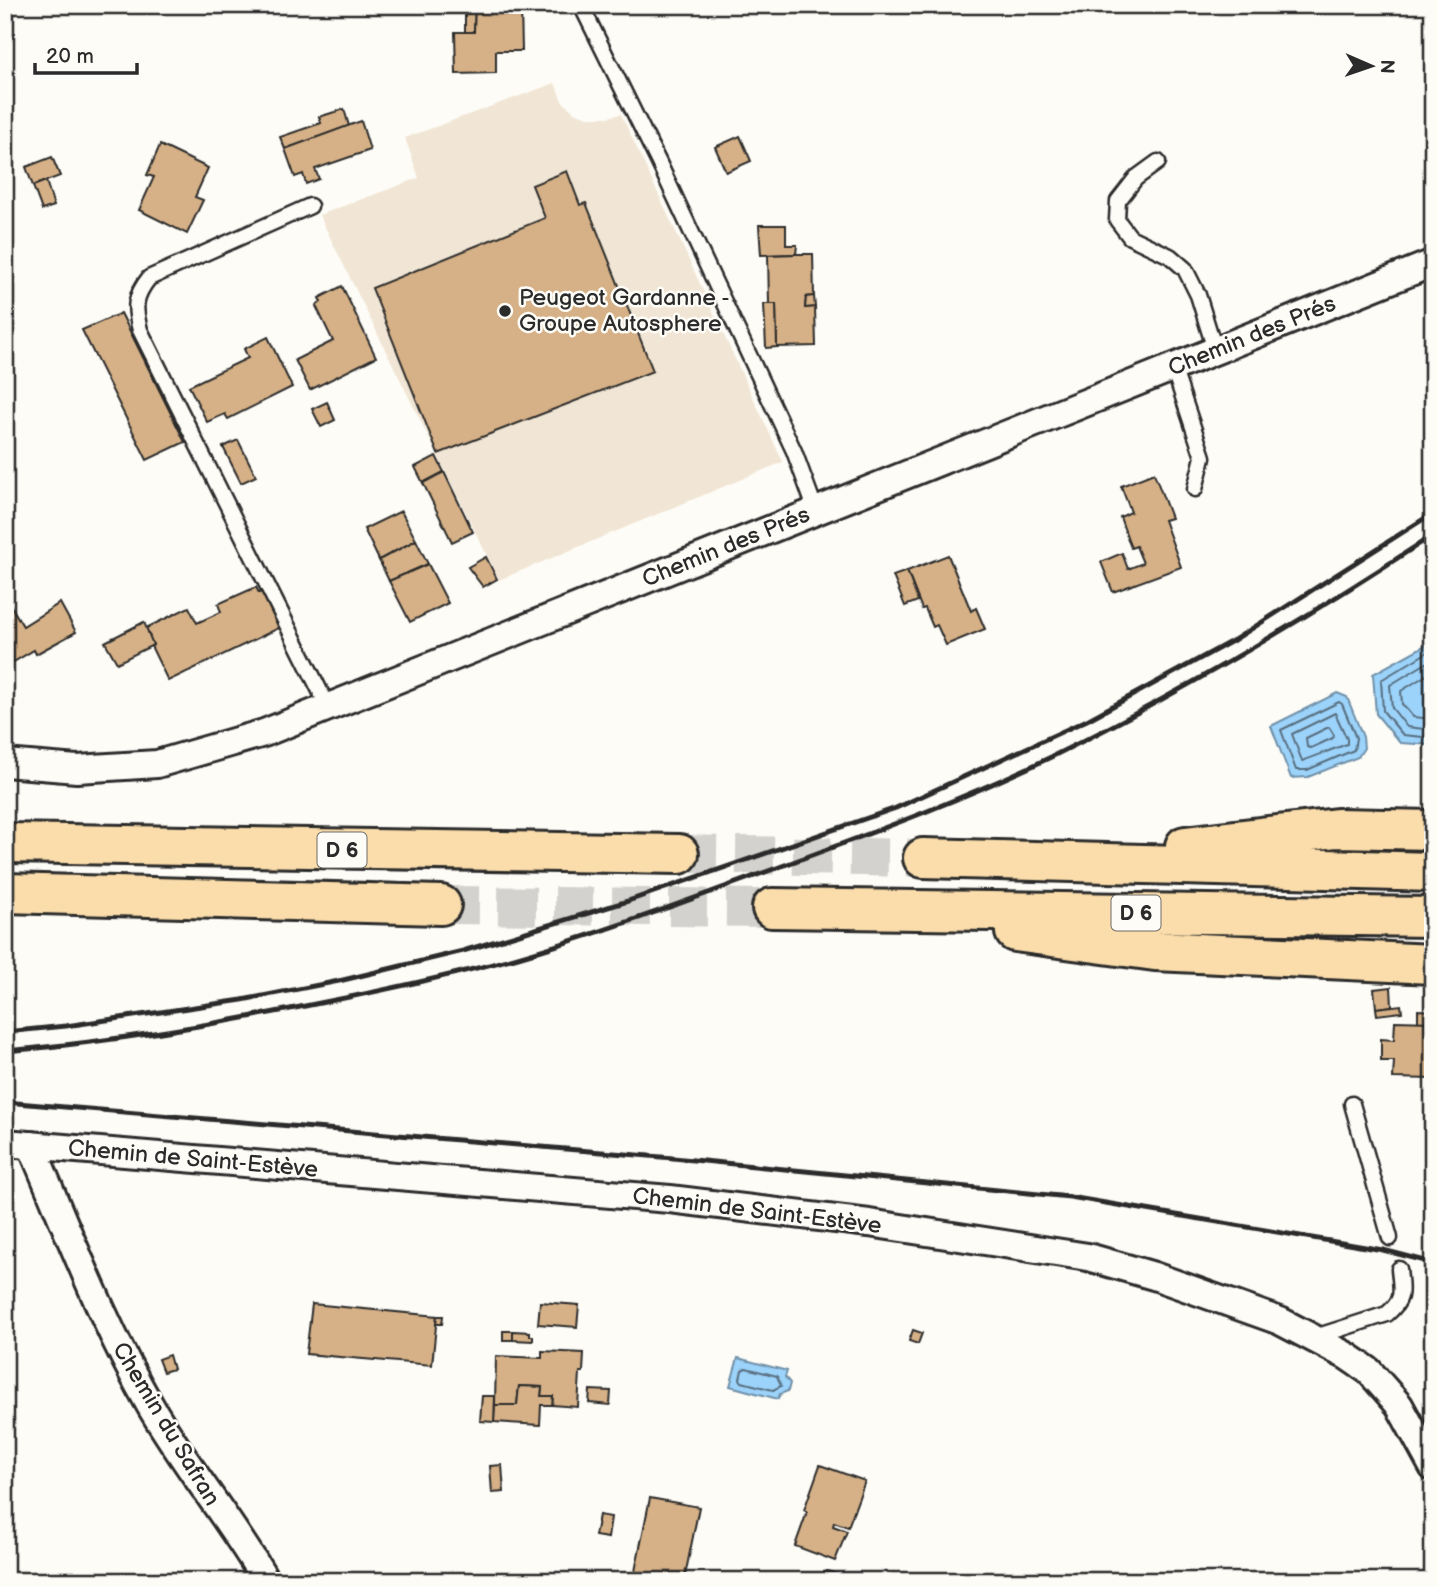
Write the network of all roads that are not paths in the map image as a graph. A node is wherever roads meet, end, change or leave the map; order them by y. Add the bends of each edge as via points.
1 (581, 5) edge
2 (1158, 162) dead end
3 (310, 206) dead end
4 (1433, 263) edge
5 (1215, 351) junction
6 (1173, 368) junction
7 (1195, 489) dead end
8 (816, 511) junction
9 (328, 707) junction
10 (5, 763) edge
11 (1433, 830) edge
12 (5, 843) edge
13 (679, 855) tunnel mouth
14 (923, 859) tunnel mouth
15 (1054, 861) junction
16 (1433, 872) edge
17 (5, 893) edge
18 (441, 905) tunnel mouth
19 (772, 908) tunnel mouth
20 (839, 909) junction
21 (1433, 917) edge
22 (1433, 964) edge
23 (1352, 1104) dead end
24 (18, 1144) edge
25 (1390, 1238) dead end
26 (1399, 1269) dead end
27 (1315, 1337) junction
28 (1433, 1467) edge
29 (266, 1581) edge

1 - 8 lane via 794,451
2 - 5 lane via 1136,178 1118,201 1117,220 1130,237 1170,256 1185,269
3 - 9 lane via 149,278 139,291 135,310 140,330
4 - 5 street, Chemin des Prés
5 - 6 street, Chemin des Prés
6 - 7 lane via 1202,457
6 - 8 street, Chemin des Prés
8 - 9 street, Chemin des Prés
9 - 10 street, Chemin des Prés via 264,733 158,764 77,769
11 - 15 highway via 1337,828
12 - 13 highway, D 6
14 - 15 highway, D 6
15 - 16 highway, D 6
17 - 18 highway, D 6
19 - 20 highway, D 6
20 - 21 highway, D 6
20 - 22 highway via 1155,951
23 - 25 lane
24 - 27 street, Chemin de Saint-Estève via 670,1199 1013,1244 1087,1257 1154,1276
24 - 29 street, Chemin du Safran via 131,1371 182,1457
26 - 27 lane via 1402,1296 1387,1314
27 - 28 street, Chemin de Saint-Estève via 1369,1371 1386,1389

